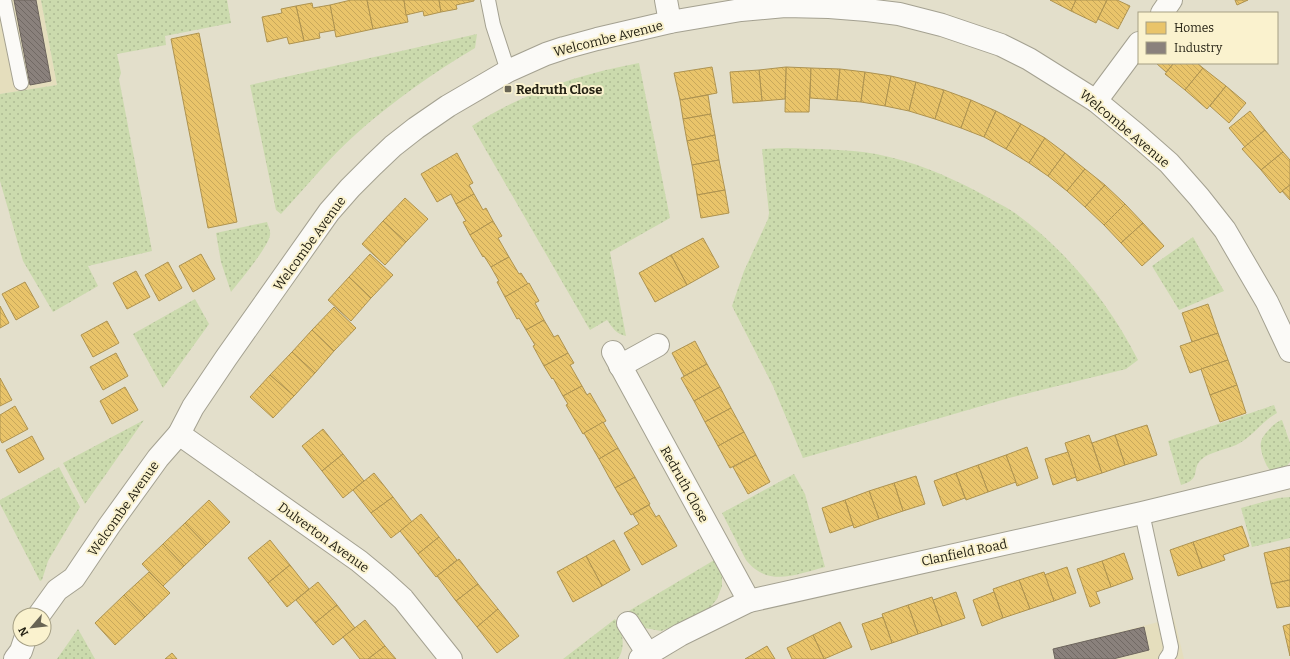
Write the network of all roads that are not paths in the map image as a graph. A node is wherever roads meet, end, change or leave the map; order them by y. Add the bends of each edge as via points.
1 (4, 0) edge
2 (488, 0) edge
3 (666, 0) edge
4 (1171, 0) edge
5 (1163, 12) edge
6 (670, 22) junction
7 (1138, 44) edge
8 (508, 70) junction
9 (21, 83) dead end
10 (1096, 101) junction
11 (658, 345) dead end
12 (1290, 352) edge
13 (180, 434) junction
14 (1290, 477) edge
15 (1142, 512) junction
16 (750, 601) junction
17 (44, 607) edge
18 (628, 623) dead end
19 (22, 647) edge
20 (644, 656) edge
21 (15, 659) edge
22 (451, 659) edge
23 (1166, 659) edge

1 - 9 lane
2 - 8 lane via 493,25
3 - 6 street
4 - 5 street
6 - 8 street, Welcombe Avenue via 564,48
6 - 10 street, Welcombe Avenue via 741,10 785,6 829,7 899,14 942,24 1001,45 1029,59
7 - 10 street
8 - 13 street, Welcombe Avenue via 416,128 392,146 350,188 329,212 226,358 193,407
10 - 12 street, Welcombe Avenue via 1169,163 1225,230 1267,302
11 - 16 street, Redruth Close via 617,359
13 - 17 street, Welcombe Avenue via 158,458 74,578 57,590
13 - 22 street, Dulverton Avenue via 382,580 403,599
14 - 15 street, Clanfield Road
15 - 16 street, Clanfield Road
15 - 23 lane via 1171,647
16 - 20 street, Clanfield Road via 680,635
18 - 20 street, Clanfield Road
19 - 21 street

